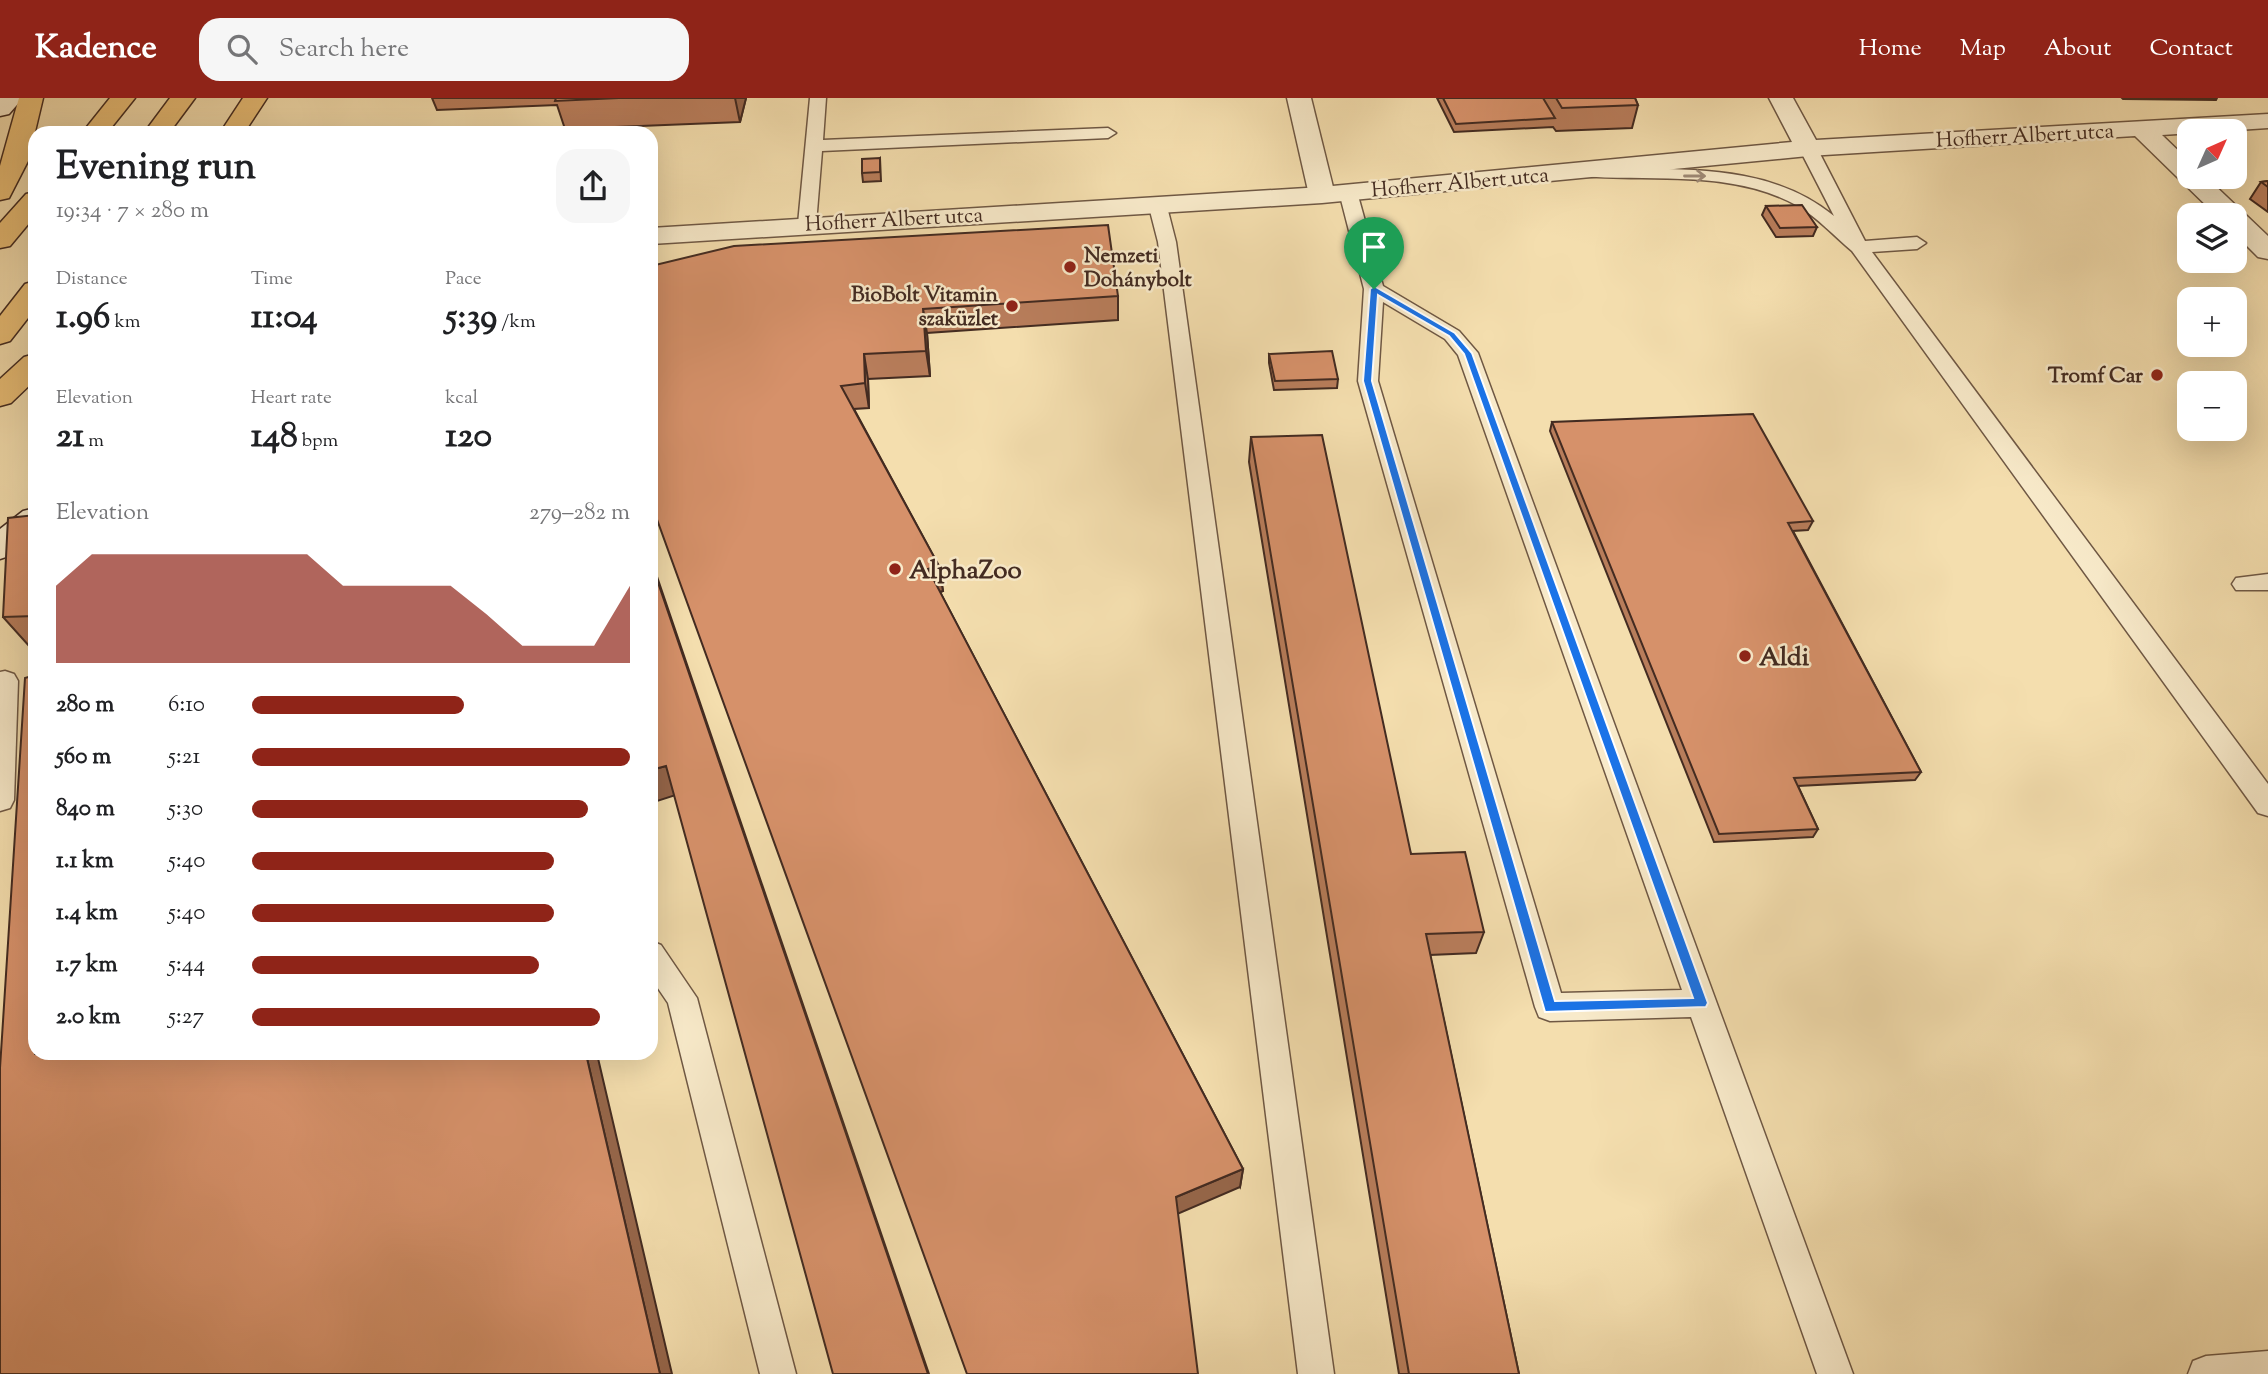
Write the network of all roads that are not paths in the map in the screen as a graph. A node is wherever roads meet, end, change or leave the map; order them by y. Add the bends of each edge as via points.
1 (10, 98) edge
2 (31, 98) edge
3 (123, 98) edge
4 (183, 98) edge
5 (254, 98) edge
6 (818, 98) edge
7 (1299, 98) edge
8 (1781, 98) edge
9 (0, 109) edge
10 (2268, 121) edge
11 (100, 126) edge
12 (161, 126) edge
13 (236, 126) edge
14 (2141, 128) junction
15 (1108, 133) dead end
16 (814, 146) junction
17 (1808, 148) junction
18 (2177, 163) edge
19 (1578, 171) junction
20 (2204, 189) edge
21 (0, 192) edge
22 (1335, 193) junction
23 (1157, 203) junction
24 (2218, 203) edge
25 (28, 208) edge
26 (807, 224) junction
27 (2247, 231) edge
28 (658, 235) edge
29 (0, 240) edge
30 (1917, 243) dead end
31 (1859, 247) junction
32 (2268, 251) edge
33 (1374, 289) junction
34 (28, 299) edge
35 (0, 335) edge
36 (28, 370) edge
37 (0, 396) edge
38 (28, 525) edge
39 (0, 547) edge
40 (10, 681) edge
41 (0, 800) edge
42 (2268, 805) edge
43 (658, 964) edge
44 (1702, 1003) junction
45 (2268, 1369) edge
46 (778, 1374) edge
47 (1316, 1374) edge
48 (1835, 1374) edge
49 (2206, 1374) edge

1 - 9 street
2 - 21 main road via 15,161
3 - 11 main road
4 - 12 main road
5 - 13 main road
6 - 16 lane
7 - 22 street
8 - 17 street
10 - 14 street, Hofherr Albert utca
14 - 17 street, Hofherr Albert utca
14 - 18 street
15 - 16 lane
16 - 26 lane
17 - 19 street, Hofherr Albert utca
17 - 31 lane
19 - 22 street, Hofherr Albert utca
19 -> 31 lane via 1622,176 1716,175 1753,182 1805,203
20 - 24 street
22 - 23 street, Hofherr Albert utca
22 - 33 lane
23 - 26 street, Hofherr Albert utca
23 - 47 lane via 1167,242
25 - 29 main road
26 - 28 street, Hofherr Albert utca
27 - 32 street
30 - 31 lane
31 - 42 lane
33 - 44 lane via 1452,335 1468,353
33 - 44 lane via 1368,381 1550,1007
34 - 35 main road
36 - 37 main road
38 - 39 street
40 - 41 lane
43 - 46 lane via 682,998
44 - 48 lane
45 - 49 lane

